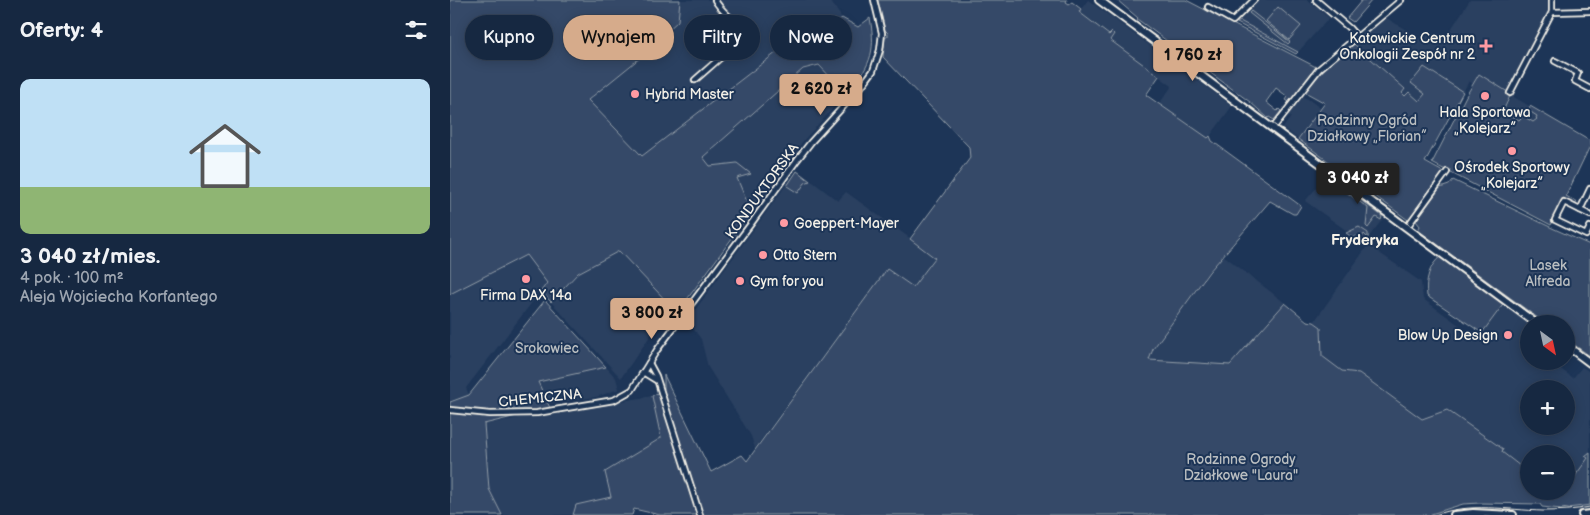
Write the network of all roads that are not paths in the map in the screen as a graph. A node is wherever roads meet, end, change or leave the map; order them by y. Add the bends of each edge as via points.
1 (715, 0) edge
2 (874, 0) edge
3 (1254, 0) edge
4 (1316, 0) edge
5 (1401, 0) edge
6 (1552, 0) edge
7 (1103, 1) edge
8 (1208, 7) dead end
9 (1590, 11) edge
10 (1552, 12) junction
11 (1357, 37) junction
12 (1555, 61) dead end
13 (694, 80) dead end
14 (1590, 89) edge
15 (1510, 93) dead end
16 (1273, 128) junction
17 (1447, 172) dead end
18 (1590, 189) edge
19 (1580, 210) junction
20 (1590, 214) edge
21 (1590, 226) edge
22 (1407, 227) junction
23 (1525, 315) edge
24 (1575, 352) edge
25 (649, 363) junction
26 (1590, 363) edge
27 (644, 372) junction
28 (656, 380) junction
29 (629, 392) joint
30 (450, 410) edge
31 (1482, 514) edge
32 (1503, 514) edge
33 (1590, 514) edge
34 (700, 515) edge
35 (1454, 515) edge
36 (1513, 515) edge
37 (1582, 515) edge

1 - 13 street via 744,38
2 - 25 street, KONDUKTORSKA via 881,24 881,43 868,79 797,160
3 - 8 street via 1233,21
4 - 11 street
5 - 11 street
6 - 10 street
7 - 16 main road
9 - 10 street
10 - 15 street
11 - 16 street via 1318,69
12 - 14 street via 1578,73 1575,81
16 - 22 main road
17 - 22 street
18 - 19 street
19 - 20 street
19 - 21 street via 1564,202 1555,220 1584,238
22 - 23 main road
24 - 26 main road
25 - 27 street, KONDUKTORSKA
25 - 28 street
27 - 28 street
27 - 29 street, KONDUKTORSKA
28 - 34 street
29 - 30 street, CHEMICZNA via 614,400 537,413 490,414
31 - 32 main road
31 - 35 main road
32 - 36 main road
33 - 37 main road

